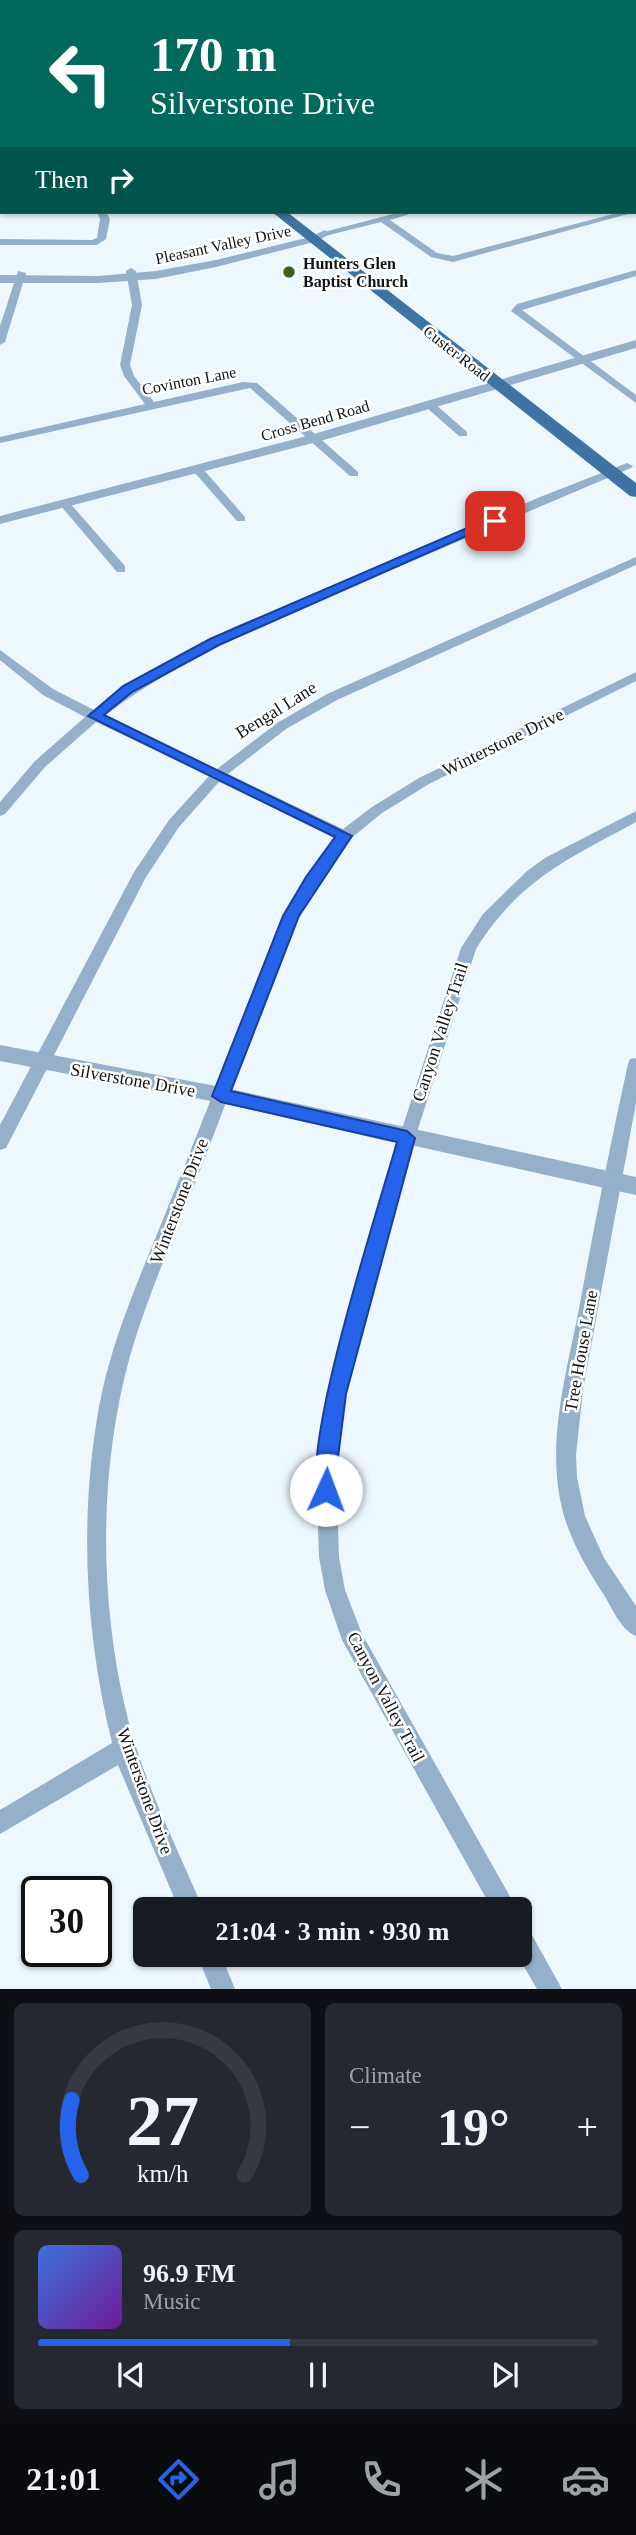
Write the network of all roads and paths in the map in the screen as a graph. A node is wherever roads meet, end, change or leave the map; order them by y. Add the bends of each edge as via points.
1 (103, 214) edge
2 (282, 214) edge
3 (300, 214) edge
4 (403, 214) edge
5 (622, 214) edge
6 (383, 219) junction
7 (316, 236) junction
8 (0, 242) edge
9 (0, 272) edge
10 (636, 273) edge
11 (132, 274) junction
12 (20, 276) junction
13 (0, 279) edge
14 (0, 342) edge
15 (636, 344) edge
16 (581, 361) junction
17 (506, 382) junction
18 (636, 400) edge
19 (150, 404) junction
20 (430, 405) junction
21 (463, 434) dead end
22 (312, 439) junction
23 (0, 440) edge
24 (625, 470) edge
25 (199, 471) junction
26 (354, 474) dead end
27 (636, 492) edge
28 (64, 503) junction
29 (241, 519) dead end
30 (0, 520) edge
31 (636, 561) edge
32 (121, 569) dead end
33 (0, 654) edge
34 (636, 677) edge
35 (94, 716) junction
36 (219, 775) junction
37 (2, 805) edge
38 (636, 816) edge
39 (344, 836) junction
40 (0, 1054) edge
41 (39, 1063) junction
42 (636, 1064) edge
43 (221, 1096) junction
44 (407, 1138) junction
45 (0, 1143) edge
46 (611, 1181) junction
47 (636, 1186) edge
48 (636, 1625) edge
49 (125, 1748) junction
50 (0, 1823) edge
51 (186, 1897) edge
52 (498, 1897) edge
53 (532, 1957) edge
54 (214, 1967) edge
55 (223, 1989) edge
56 (550, 1989) edge

1 - 8 street via 101,239 94,243
2 - 7 main road, Custer Road
3 - 7 main road, Custer Road
4 - 6 street, Pleasant Valley Drive
5 - 6 street via 453,259 434,255
6 - 7 street, Pleasant Valley Drive
7 - 11 street, Pleasant Valley Drive via 211,262
7 - 17 main road, Custer Road
9 - 12 street, Pleasant Valley Drive
10 - 16 street via 516,309
11 - 12 street, Pleasant Valley Drive
11 - 19 street via 137,305 125,365
12 - 13 street, Pleasant Valley Drive
12 - 14 street
15 - 16 street, Cross Bend Road
16 - 17 street, Cross Bend Road
16 - 18 street
17 - 20 street, Cross Bend Road
17 - 24 main road, Custer Road
19 - 22 street, Covinton Lane via 243,384 254,386
19 - 23 street, Covinton Lane
20 - 21 street
20 - 22 street, Cross Bend Road
22 - 25 street, Cross Bend Road
22 - 26 street, Covinton Lane
24 - 27 main road, Custer Road
24 - 35 street via 322,593 215,642 128,689
25 - 28 street, Cross Bend Road
25 - 29 street
28 - 30 street, Cross Bend Road
28 - 32 street
31 - 36 street, Bengal Lane via 298,715 243,752
33 - 35 street via 48,692
34 - 39 street, Winterstone Drive via 424,781
35 - 36 street
35 - 37 street
36 - 39 street
36 - 41 street, Bengal Lane via 156,848
38 - 44 street, Canyon Valley Trail via 550,862 488,918 459,970
39 - 43 street, Winterstone Drive via 291,916
40 - 41 street, Silverstone Drive
41 - 43 street, Silverstone Drive
41 - 45 street, Bengal Lane
42 - 46 street, Tree House Lane
43 - 44 street, Silverstone Drive
43 - 49 street, Winterstone Drive via 125,1348 109,1405 97,1501 97,1558 111,1686
44 - 46 street, Silverstone Drive
44 - 52 street, Canyon Valley Trail via 336,1394 326,1466 329,1557 353,1640
46 - 47 street, Silverstone Drive
46 - 48 street, Tree House Lane via 569,1416 566,1462 570,1501 585,1541
49 - 50 street
49 - 51 street, Winterstone Drive
53 - 56 street
54 - 55 street

